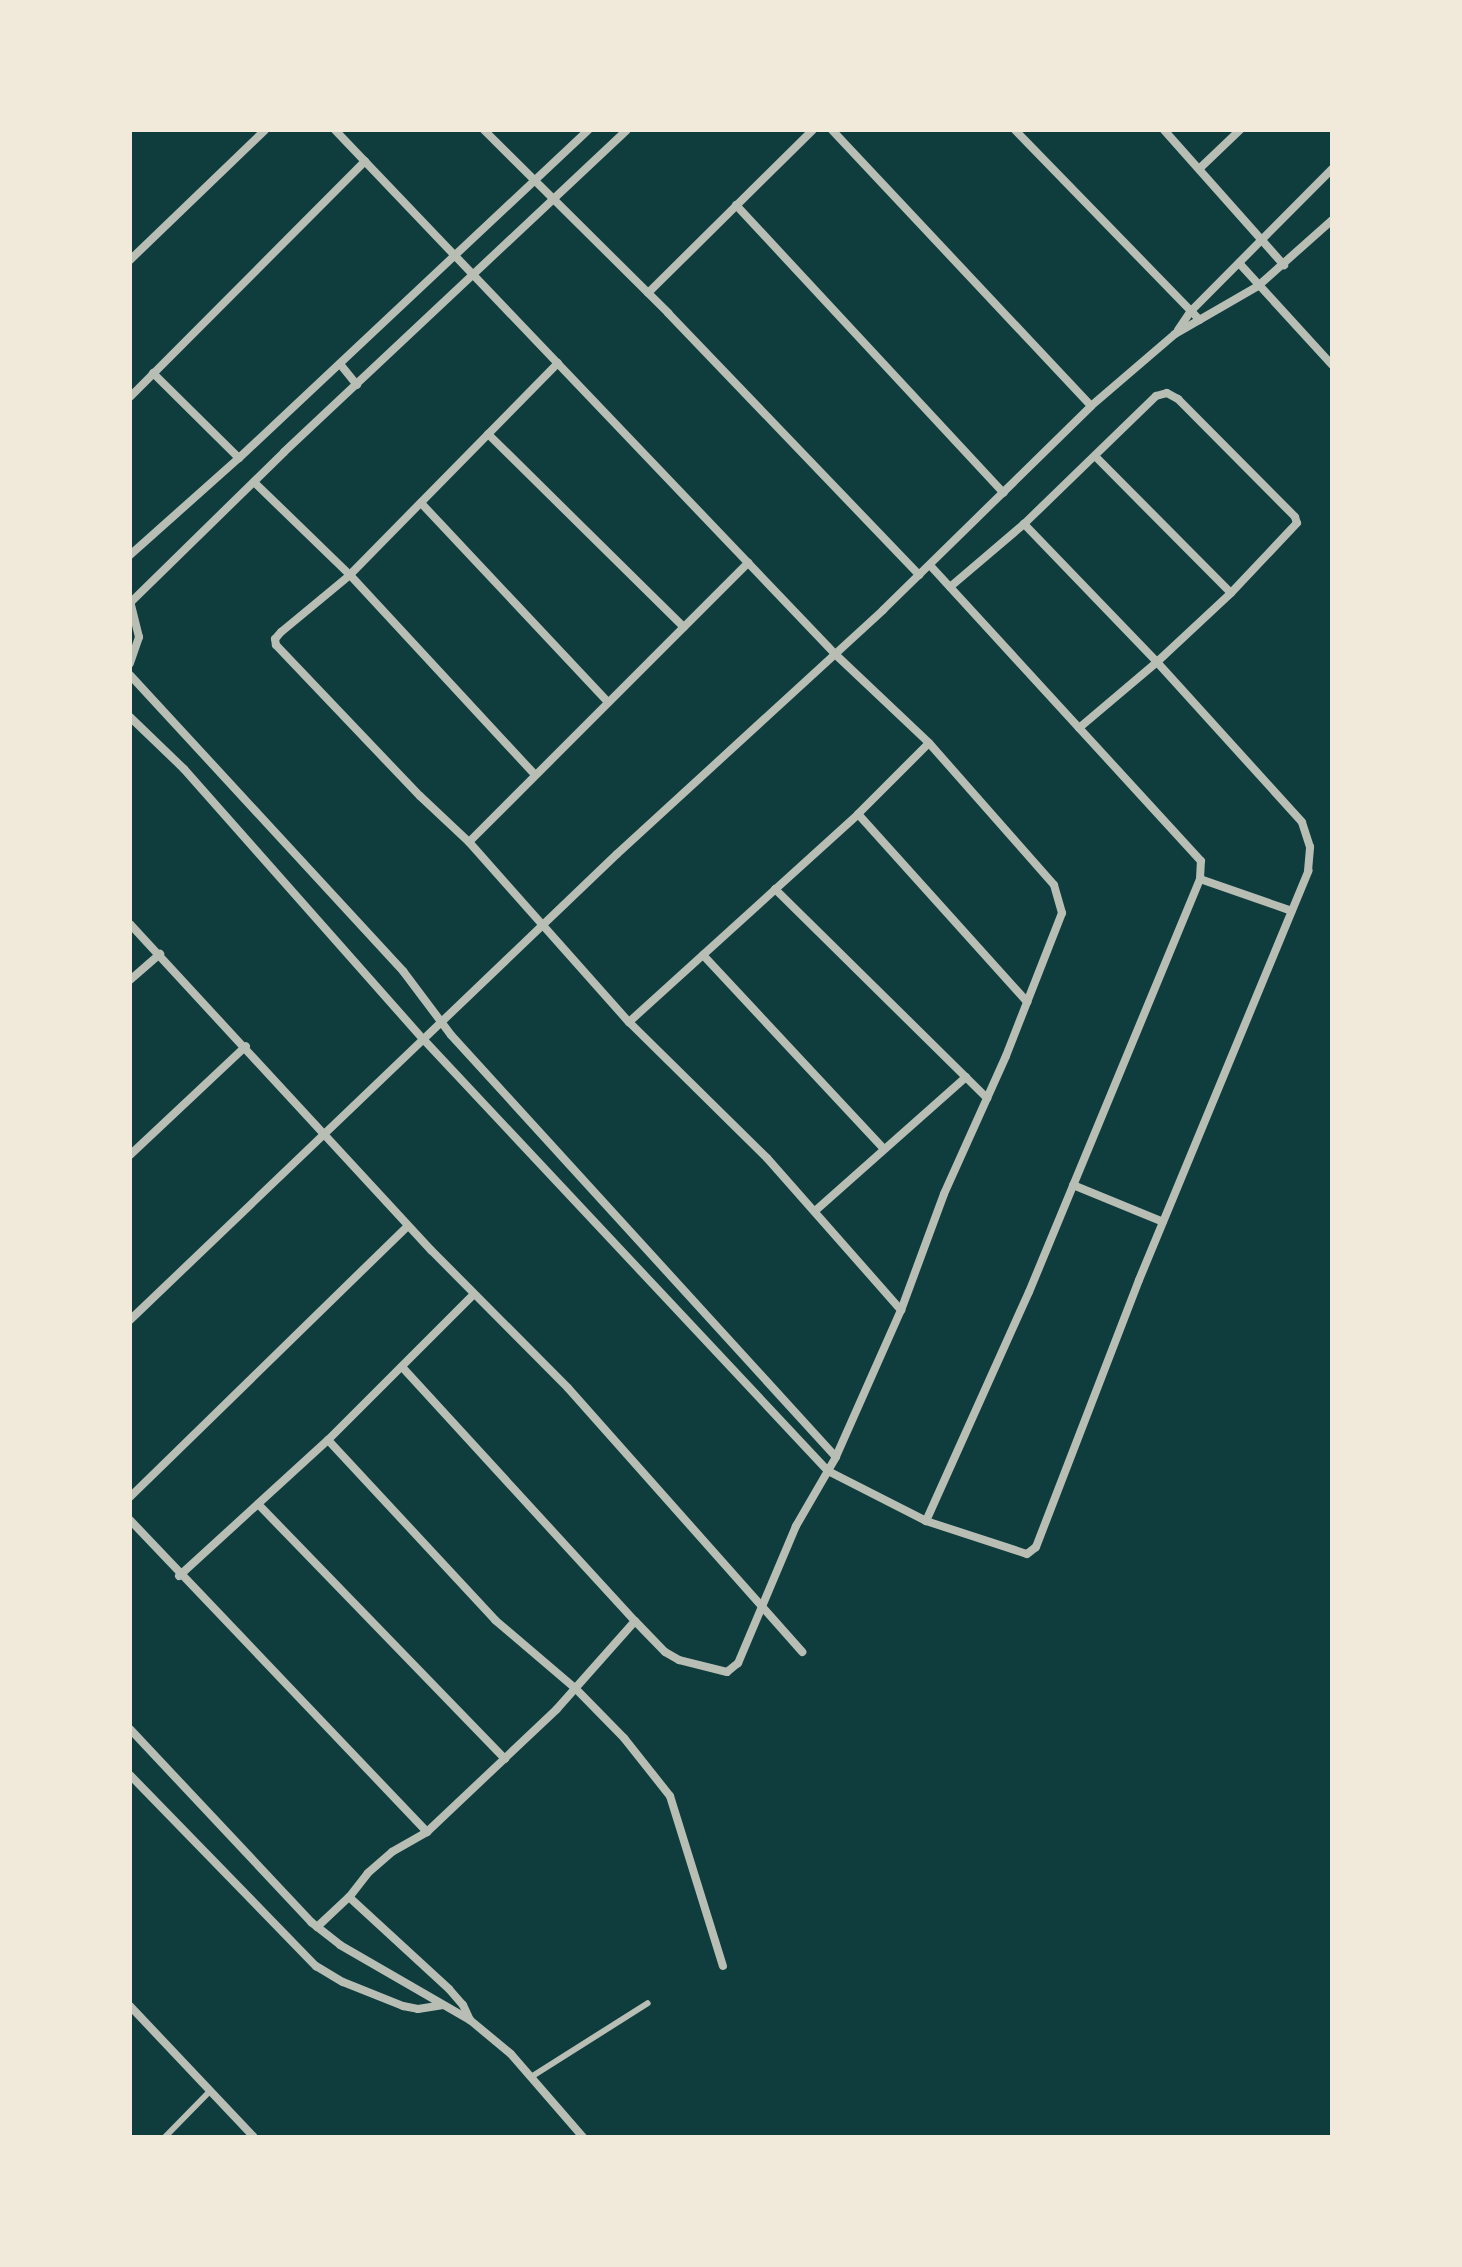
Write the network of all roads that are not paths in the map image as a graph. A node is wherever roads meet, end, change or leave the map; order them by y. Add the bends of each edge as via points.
1 (265, 130) edge
2 (335, 130) edge
3 (484, 130) edge
4 (588, 130) edge
5 (627, 130) edge
6 (813, 130) edge
7 (832, 130) edge
8 (1015, 130) edge
9 (1164, 130) edge
10 (1240, 130) edge
11 (365, 161) junction
12 (1199, 169) junction
13 (1332, 169) edge
14 (535, 180) junction
15 (555, 200) junction
16 (736, 205) junction
17 (1332, 220) edge
18 (1264, 240) junction
19 (456, 254) junction
20 (130, 260) edge
21 (1239, 263) junction
22 (1284, 265) junction
23 (475, 275) junction
24 (1258, 286) junction
25 (648, 293) junction
26 (1191, 311) junction
27 (1200, 320) junction
28 (1175, 334) junction
29 (558, 363) junction
30 (1331, 363) edge
31 (340, 364) junction
32 (153, 373) junction
33 (357, 385) junction
34 (130, 397) edge
35 (1091, 406) junction
36 (488, 434) junction
37 (1095, 456) junction
38 (239, 458) junction
39 (254, 482) junction
40 (1004, 493) junction
41 (421, 503) junction
42 (1024, 524) junction
43 (130, 555) edge
44 (748, 563) junction
45 (930, 565) junction
46 (350, 575) junction
47 (919, 575) junction
48 (950, 587) junction
49 (1231, 593) junction
50 (130, 602) edge
51 (684, 627) junction
52 (835, 654) junction
53 (1157, 662) junction
54 (130, 663) edge
55 (130, 675) edge
56 (608, 702) junction
57 (130, 717) edge
58 (1079, 728) junction
59 (929, 743) junction
60 (535, 775) junction
61 (858, 814) junction
62 (469, 842) junction
63 (1200, 879) junction
64 (775, 889) junction
65 (1292, 911) junction
66 (130, 924) edge
67 (542, 926) junction
68 (160, 954) junction
69 (703, 955) junction
70 (130, 980) edge
71 (1027, 1002) junction
72 (442, 1022) junction
73 (629, 1022) junction
74 (424, 1040) junction
75 (246, 1046) junction
76 (966, 1077) junction
77 (987, 1098) junction
78 (326, 1136) junction
79 (884, 1149) junction
80 (130, 1155) edge
81 (1073, 1185) junction
82 (815, 1211) junction
83 (1163, 1222) junction
84 (408, 1226) junction
85 (658, 1262) junction
86 (645, 1274) junction
87 (474, 1294) junction
88 (901, 1310) junction
89 (130, 1320) edge
90 (403, 1368) junction
91 (328, 1440) junction
92 (836, 1457) junction
93 (828, 1471) junction
94 (130, 1497) edge
95 (258, 1504) junction
96 (130, 1520) edge
97 (926, 1521) junction
98 (179, 1576) junction
99 (763, 1608) junction
100 (635, 1621) junction
101 (802, 1652) dead end
102 (576, 1689) junction
103 (130, 1729) edge
104 (505, 1759) junction
105 (130, 1775) edge
106 (427, 1832) junction
107 (349, 1897) junction
108 (317, 1927) junction
109 (723, 1966) dead end
110 (648, 2003) dead end
111 (442, 2005) junction
112 (130, 2006) edge
113 (470, 2020) junction
114 (531, 2077) junction
115 (210, 2091) junction
116 (165, 2137) edge
117 (254, 2137) edge
118 (583, 2137) edge

1 - 20 street
2 - 11 street
3 - 14 street
4 - 14 street
5 - 15 street
6 - 16 street
7 - 35 street
8 - 26 street
9 - 12 street
10 - 12 street
11 - 19 street
11 - 32 street
12 - 18 street
13 - 18 street
14 - 15 street
14 - 19 street
15 - 23 street
15 - 25 street
16 - 25 street
16 - 40 street
17 - 22 street
18 - 21 street
18 - 22 street
19 - 23 street
19 - 31 street
21 - 24 street
21 - 26 street
22 - 24 street
23 - 29 street
23 - 33 street
24 - 27 street
24 - 30 street
25 - 47 street
26 - 27 street
26 - 28 street
27 - 28 street
28 - 35 street
29 - 36 street
29 - 44 street
31 - 33 street
31 - 38 street
32 - 34 street
32 - 38 street
33 - 39 street
35 - 40 street
36 - 41 street
36 - 51 street
37 - 42 street
37 - 49 street
37 - 49 street via 1156,396 1167,393 1178,399 1295,517 1294,529
38 - 43 street
39 - 46 street
39 - 50 street
40 - 45 street
41 - 46 street
41 - 56 street
42 - 48 street
42 - 53 street
44 - 51 street
44 - 52 street
45 - 47 street
45 - 48 street
46 - 60 street
46 - 62 street via 281,632 276,645
47 - 52 street
48 - 58 street
49 - 53 street
50 - 54 street via 139,637
51 - 56 street
52 - 59 street
52 - 67 street
53 - 58 street
53 - 65 street via 1302,822 1310,847 1308,871
55 - 72 street via 403,971
56 - 60 street
57 - 74 street via 184,769
58 - 63 street via 1201,861
59 - 61 street
59 - 71 street via 1013,835 1060,898 1062,913
60 - 62 street
61 - 64 street
61 - 71 street
62 - 67 street
63 - 65 street
63 - 81 street
64 - 69 street
64 - 76 street
65 - 83 street
66 - 68 street
67 - 72 street
67 - 73 street
68 - 70 street
68 - 75 street
69 - 73 street
69 - 79 street
71 - 77 street
72 - 74 street
72 - 85 street
73 - 82 street
74 - 78 street
74 - 86 street
75 - 78 street
75 - 80 street
76 - 77 street
76 - 79 street
77 - 88 street
78 - 84 street
78 - 89 street
79 - 82 street
81 - 83 street
81 - 97 street
82 - 88 street
83 - 97 street via 1036,1547 1027,1554
84 - 87 street
84 - 94 street
85 - 86 street
85 - 92 street
86 - 93 street
87 - 90 street
87 - 99 street via 568,1388
88 - 92 street
90 - 91 street
90 - 100 street
91 - 95 street
91 - 102 street via 495,1620
92 - 93 street
93 - 97 street
93 - 99 street via 796,1526
95 - 98 street
95 - 104 street
96 - 98 street
98 - 106 street
99 - 100 street via 743,1656 727,1672 679,1660
99 - 101 street
100 - 102 street
102 - 104 street
102 - 109 street via 670,1796
103 - 108 street
104 - 106 street
105 - 111 street via 316,1966 403,2006
106 - 107 street via 392,1852
107 - 108 street
107 - 113 street via 449,1989
108 - 111 street
110 - 114 lane
111 - 113 street
112 - 115 street
113 - 114 street
114 - 118 street
115 - 116 lane
115 - 117 street

